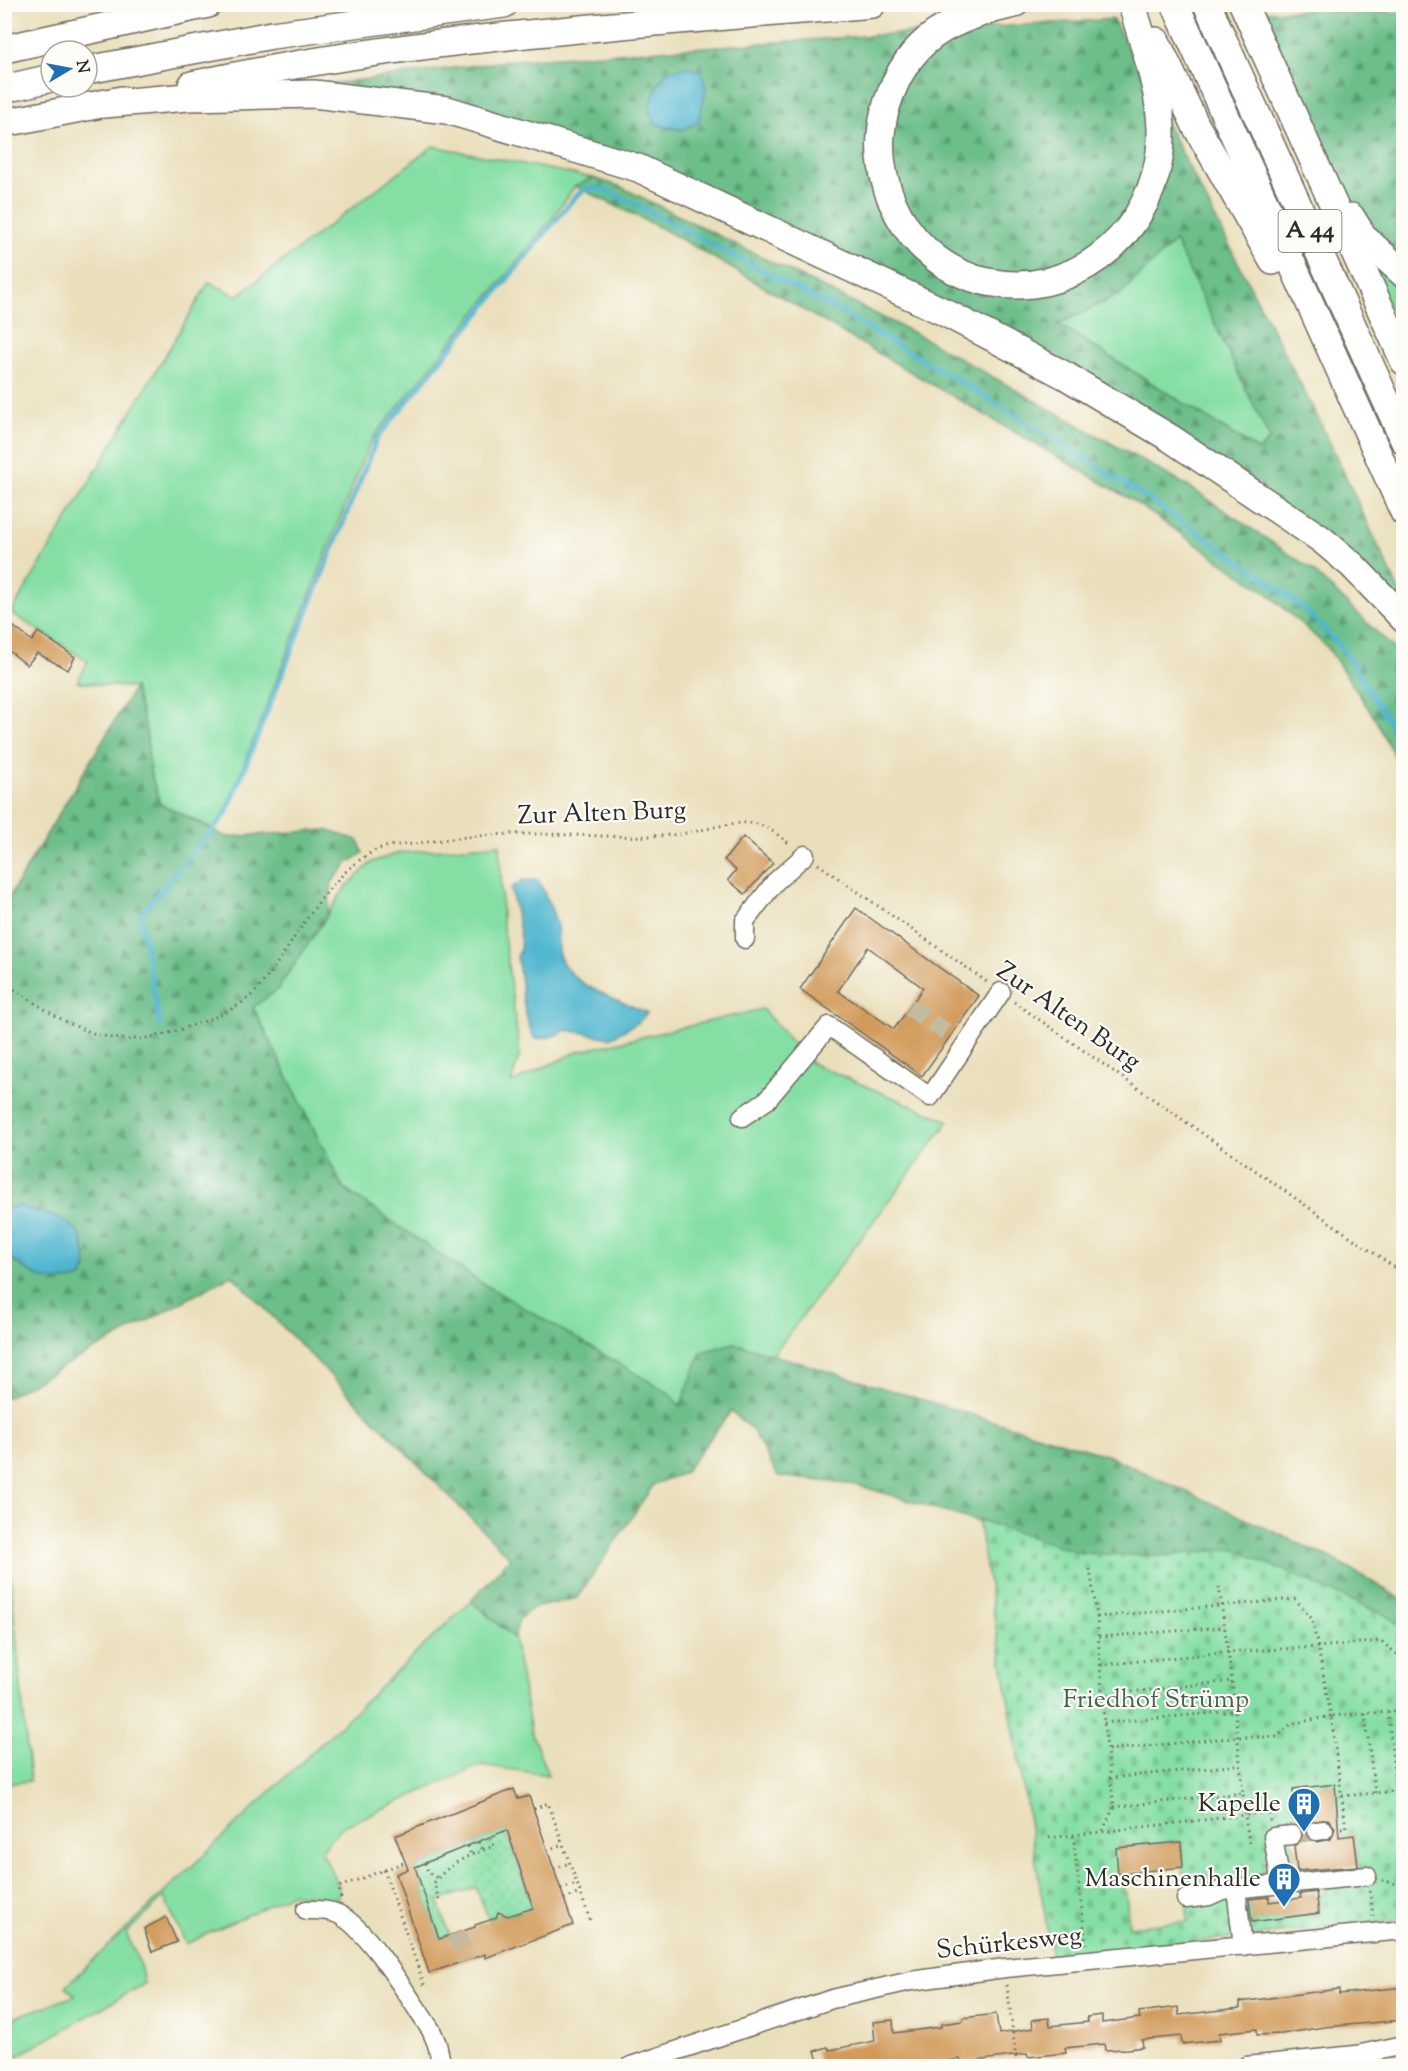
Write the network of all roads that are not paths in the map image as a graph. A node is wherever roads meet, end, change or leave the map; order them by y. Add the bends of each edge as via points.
1 (208, 4) edge
2 (504, 4) edge
3 (872, 4) edge
4 (1014, 4) edge
5 (1132, 4) edge
6 (1139, 4) edge
7 (176, 8) edge
8 (1247, 13) edge
9 (1211, 14) edge
10 (1181, 16) edge
11 (1146, 32) junction
12 (4, 49) edge
13 (99, 68) edge
14 (39, 81) edge
15 (4, 89) edge
16 (104, 104) junction
17 (4, 123) edge
18 (1318, 169) junction
19 (1404, 274) edge
20 (1404, 361) edge
21 (1363, 421) junction
22 (1404, 440) edge
23 (1404, 512) edge
24 (1404, 619) edge
25 (805, 855) road end
26 (745, 939) dead end
27 (1001, 992) road end
28 (742, 1116) dead end
29 (1292, 1835) tunnel mouth
30 (1367, 1876) road end
31 (1281, 1884) junction
32 (1236, 1888) junction
33 (1186, 1899) dead end
34 (306, 1910) dead end
35 (1404, 1930) edge
36 (1243, 1946) junction
37 (1404, 2045) edge
38 (1284, 2065) edge
39 (442, 2067) edge
40 (631, 2067) edge
41 (1246, 2067) edge

1 - 7 highway
2 - 13 highway via 272,35
3 - 16 highway via 493,36 363,52 281,65
4 - 11 highway via 961,18 923,41 894,79 880,126 882,176 896,213 920,245 949,266 987,282 1027,284 1065,276 1100,258 1128,232 1149,197 1160,158 1160,118
5 - 11 highway
6 - 11 highway
7 - 12 highway
8 - 18 highway
9 - 22 highway, A 44
10 - 21 highway, A 44
11 - 21 highway
14 - 15 highway
16 - 17 highway
16 - 24 highway via 314,94 436,109 638,168 942,311 1104,399 1170,438 1321,539
18 - 19 highway via 1364,238
18 - 20 highway
21 - 23 highway, A 44
25 - 26 street via 776,882 745,921
27 - 28 street via 959,1041 930,1097 830,1026 767,1100
29 - 31 street via 1273,1837
30 - 31 street
31 - 32 street
32 - 33 street
32 - 36 street
34 - 39 street via 339,1914 364,1936 423,2018 437,2044
35 - 36 street, Schürkesweg
36 - 40 street, Schürkesweg via 1005,1968 911,1981 832,1999
37 - 38 street
38 - 41 street

